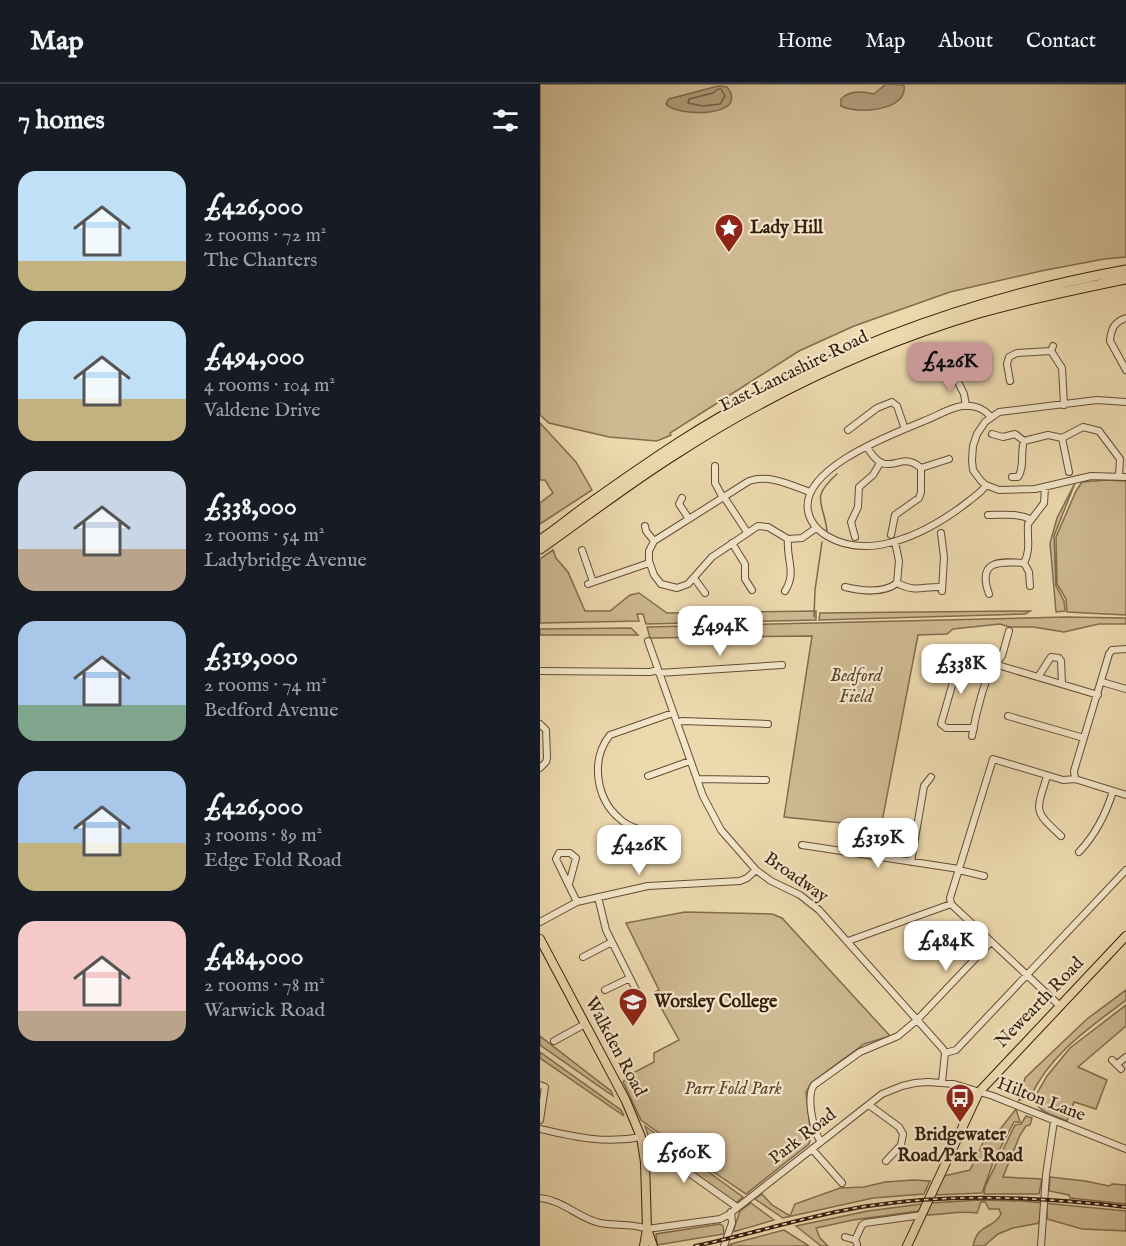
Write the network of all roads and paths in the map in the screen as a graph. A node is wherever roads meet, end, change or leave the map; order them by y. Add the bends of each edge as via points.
1 (1126, 270) edge
2 (1126, 279) edge
3 (1126, 318) edge
4 (1126, 370) edge
5 (956, 375) dead end
6 (1010, 381) dead end
7 (1126, 402) edge
8 (1064, 405) junction
9 (966, 406) junction
10 (991, 417) junction
11 (905, 429) junction
12 (847, 431) dead end
13 (992, 434) dead end
14 (1062, 438) junction
15 (1024, 441) junction
16 (867, 447) junction
17 (945, 462) dead end
18 (880, 463) junction
19 (1069, 467) dead end
20 (921, 468) junction
21 (713, 471) dead end
22 (1123, 476) edge
23 (1012, 477) dead end
24 (986, 485) junction
25 (1045, 487) junction
26 (810, 492) junction
27 (723, 497) junction
28 (678, 502) dead end
29 (987, 515) dead end
30 (689, 519) junction
31 (1030, 519) junction
32 (816, 528) junction
33 (643, 529) dead end
34 (893, 530) dead end
35 (747, 532) junction
36 (940, 533) dead end
37 (853, 535) dead end
38 (788, 539) junction
39 (540, 540) edge
40 (654, 541) junction
41 (895, 542) junction
42 (732, 543) junction
43 (540, 549) edge
44 (582, 550) dead end
45 (649, 563) junction
46 (1024, 563) junction
47 (694, 578) junction
48 (897, 583) junction
49 (844, 587) dead end
50 (1030, 588) dead end
51 (742, 591) dead end
52 (986, 591) dead end
53 (701, 592) dead end
54 (794, 592) dead end
55 (1010, 631) dead end
56 (648, 640) dead end
57 (1126, 649) edge
58 (997, 662) junction
59 (778, 664) dead end
60 (540, 670) edge
61 (658, 672) junction
62 (1038, 677) junction
63 (1102, 682) junction
64 (1062, 684) junction
65 (1126, 689) edge
66 (1098, 695) junction
67 (673, 713) junction
68 (1008, 716) dead end
69 (677, 723) junction
70 (540, 724) edge
71 (768, 724) dead end
72 (974, 728) junction
73 (972, 736) dead end
74 (1084, 738) junction
75 (690, 761) junction
76 (540, 768) edge
77 (648, 776) dead end
78 (1047, 776) junction
79 (1075, 778) junction
80 (697, 779) junction
81 (928, 779) dead end
82 (766, 780) dead end
83 (1113, 791) junction
84 (1126, 795) edge
85 (664, 833) dead end
86 (1060, 833) dead end
87 (802, 845) dead end
88 (1080, 852) dead end
89 (911, 862) junction
90 (756, 870) junction
91 (959, 870) junction
92 (1126, 870) edge
93 (984, 876) dead end
94 (569, 884) junction
95 (598, 897) junction
96 (578, 902) junction
97 (951, 904) junction
98 (540, 922) edge
99 (1126, 936) edge
100 (540, 939) edge
101 (848, 941) junction
102 (612, 942) junction
103 (991, 942) junction
104 (583, 957) dead end
105 (1027, 975) junction
106 (630, 978) junction
107 (605, 990) dead end
108 (641, 1000) dead end
109 (1060, 1006) junction
110 (917, 1020) junction
111 (585, 1024) junction
112 (554, 1041) dead end
113 (945, 1053) junction
114 (1126, 1057) edge
115 (1117, 1064) dead end
116 (942, 1082) junction
117 (543, 1086) edge
118 (979, 1092) junction
119 (869, 1105) junction
120 (540, 1120) edge
121 (1054, 1121) junction
122 (540, 1129) edge
123 (642, 1140) junction
124 (821, 1142) junction
125 (812, 1149) junction
126 (1126, 1149) edge
127 (885, 1161) dead end
128 (842, 1183) dead end
129 (540, 1198) edge
130 (740, 1205) junction
131 (731, 1212) junction
132 (922, 1215) junction
133 (724, 1217) junction
134 (647, 1229) junction
135 (729, 1231) junction
136 (845, 1237) dead end
137 (644, 1246) edge
138 (653, 1246) edge
139 (724, 1246) edge
140 (907, 1246) edge
141 (1041, 1246) edge

1 - 39 highway, East Lancashire Road via 998,300 909,329 791,379 687,438
2 - 43 highway, East Lancashire Road via 978,313 860,356 710,433
3 - 4 street via 1114,325 1110,341
5 - 9 street
6 - 8 street via 1007,362 1012,354 1052,348 1062,368
7 - 8 street via 1097,400
8 - 10 street via 1004,411
9 - 10 street via 981,408
9 - 11 street
10 - 24 street via 977,434 972,453 973,470
11 - 12 street via 892,402 877,408
11 - 16 street
13 - 15 street via 1015,434
14 - 15 street via 1048,435
14 - 19 street
14 - 22 street via 1083,427 1099,431 1120,459
15 - 23 street via 1021,472
16 - 18 street
16 - 26 street via 824,474
17 - 20 street
18 - 20 street via 905,461
18 - 37 street via 858,490 858,507 851,522
20 - 34 street via 920,495 895,515
21 - 27 street
22 - 25 street via 1078,477
24 - 25 street via 1005,490
24 - 41 street via 932,527
25 - 31 street via 1044,503
26 - 27 street via 760,478
26 - 32 street via 808,512
27 - 30 street
27 - 35 street
28 - 30 street
29 - 31 street via 1019,514
30 - 40 street
31 - 46 street via 1029,552
32 - 38 street via 802,538
32 - 41 street via 850,545
33 - 40 street
35 - 38 street via 765,526
35 - 42 street
36 - 48 street via 944,557 942,589 925,586 911,590
38 - 54 street via 792,572 786,589
40 - 45 street
41 - 48 street via 900,561
42 - 47 street via 712,557
42 - 51 street via 746,564 745,579 751,588
44 - 45 street via 591,583
45 - 47 street via 654,575 666,586 683,586
46 - 50 street
46 - 52 street via 989,564
47 - 53 street
48 - 49 street via 879,590
55 - 58 street
56 - 61 street, Broadway
57 - 63 street via 1110,652
58 - 62 street
58 - 72 street via 977,710
58 - 72 street via 993,656 971,649 961,654 941,723 946,728
59 - 61 street
60 - 61 street
61 - 67 street, Broadway
62 - 64 street
62 - 64 street via 1051,657 1059,657
63 - 65 street
63 - 66 street
64 - 66 street
66 - 74 street
67 - 69 street, Broadway
67 - 85 street via 610,735 597,771 603,797 621,820
68 - 74 street
69 - 71 street
69 - 75 street, Broadway
70 - 76 street via 546,730 547,758
72 - 73 street
74 - 79 street
75 - 77 street
75 - 80 street, Broadway
78 - 79 street
78 - 86 street via 1038,810
78 - 91 street via 993,759
79 - 83 street
80 - 82 street
80 - 90 street, Broadway via 721,830
81 - 89 street
83 - 84 street
83 - 88 street via 1106,815
87 - 89 street
89 - 91 street
90 - 95 street via 740,881 662,884
90 - 101 street, Broadway via 807,899
91 - 93 street
91 - 97 street
92 - 105 street
94 - 94 street via 556,859 559,853 570,853 576,858
94 - 96 street
95 - 96 street
95 - 102 street
96 - 98 street
97 - 101 street
97 - 103 street
99 - 109 main road, Newearth Road
100 - 111 main road, Walkden Road
101 - 110 street, Broadway
102 - 104 street
102 - 106 street
103 - 105 street
103 - 110 street
105 - 109 street
105 - 113 street via 956,1050
106 - 107 street
106 - 108 street
109 - 118 main road, Newearth Road
110 - 113 street, Broadway
110 - 124 street via 898,1036 860,1052 814,1085 810,1102
111 - 112 street
111 - 123 main road, Walkden Road
113 - 116 street
114 - 115 street
116 - 118 street, Park Road
116 - 119 street, Park Road via 902,1086 882,1094
117 - 120 street
118 - 121 street, Hilton Lane
118 - 132 main road, Newearth Road
119 - 124 street, Park Road
119 - 127 street via 903,1134 901,1145
121 - 126 street, Hilton Lane
121 - 141 street
122 - 123 street via 579,1138
123 - 130 street
123 - 134 main road, Walkden Road
124 - 125 street, Park Road
125 - 128 street
125 - 130 street, Park Road
129 - 134 street, Park Road via 558,1202 597,1222
130 - 131 street, Park Road
131 - 133 street, Park Road
131 - 135 street
132 - 136 street via 865,1223 856,1242
132 - 140 main road, Newearth Road
133 - 134 street, Park Road
133 - 135 street
134 - 137 main road, Walkden Road
134 - 138 main road
135 - 139 street

